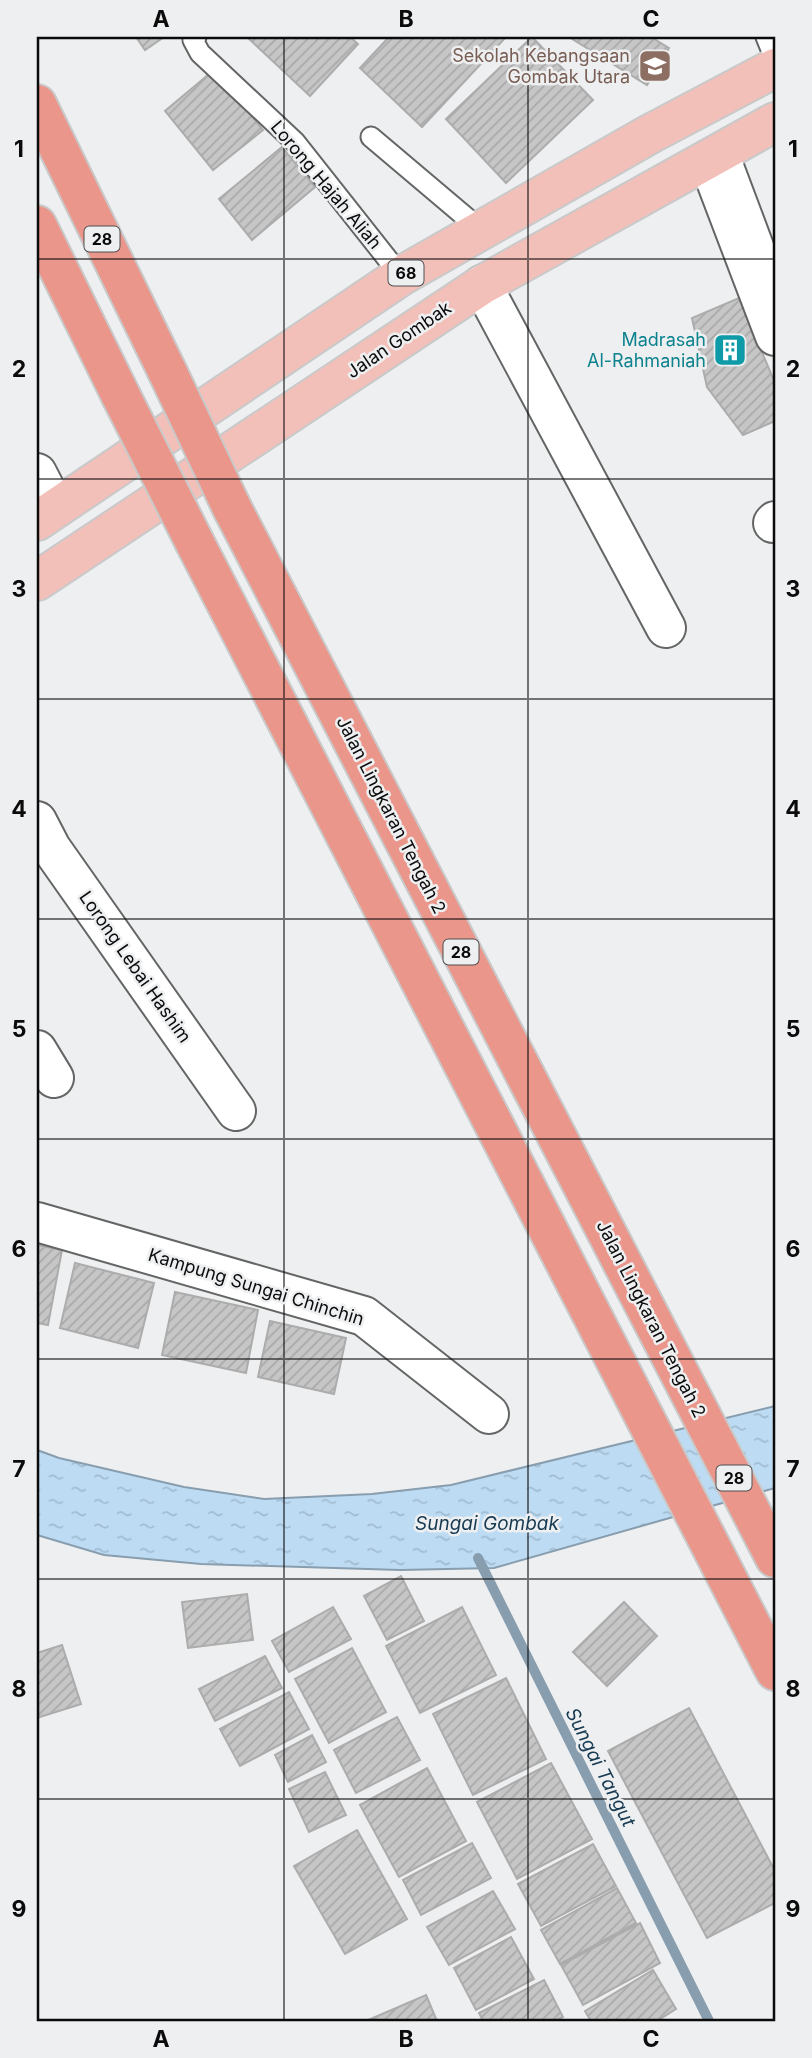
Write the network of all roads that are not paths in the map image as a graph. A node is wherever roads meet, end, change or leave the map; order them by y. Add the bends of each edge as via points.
1 (196, 37) edge
2 (765, 37) edge
3 (775, 60) edge
4 (775, 68) edge
5 (37, 104) edge
6 (775, 122) edge
7 (370, 137) dead end
8 (717, 154) junction
9 (37, 225) edge
10 (481, 230) junction
11 (401, 276) junction
12 (775, 276) edge
13 (482, 285) junction
14 (775, 336) edge
15 (37, 473) edge
16 (46, 514) edge
17 (37, 581) edge
18 (666, 628) dead end
19 (37, 821) edge
20 (236, 1111) dead end
21 (37, 1222) edge
22 (489, 1414) dead end
23 (775, 1558) edge
24 (775, 1671) edge

1 - 11 lane, Lorong Hajah Aliah via 193,40 200,53 295,142
2 - 3 lane
4 - 10 main road, 68
5 - 23 highway, Jalan Lingkaran Tengah 2 / 28, bridge via 231,506
6 - 8 main road, Jalan Gombak
7 - 10 lane
8 - 12 lane
8 - 13 main road, Jalan Gombak
8 - 14 street
9 - 24 highway, bridge via 195,543
10 - 11 main road, 68
11 - 16 main road, 68
13 - 17 main road, Jalan Gombak
13 - 18 street
15 - 16 street
19 - 20 street, Lorong Lebai Hashim via 51,848
21 - 22 street, Kampung Sungai Chinchin via 364,1316

